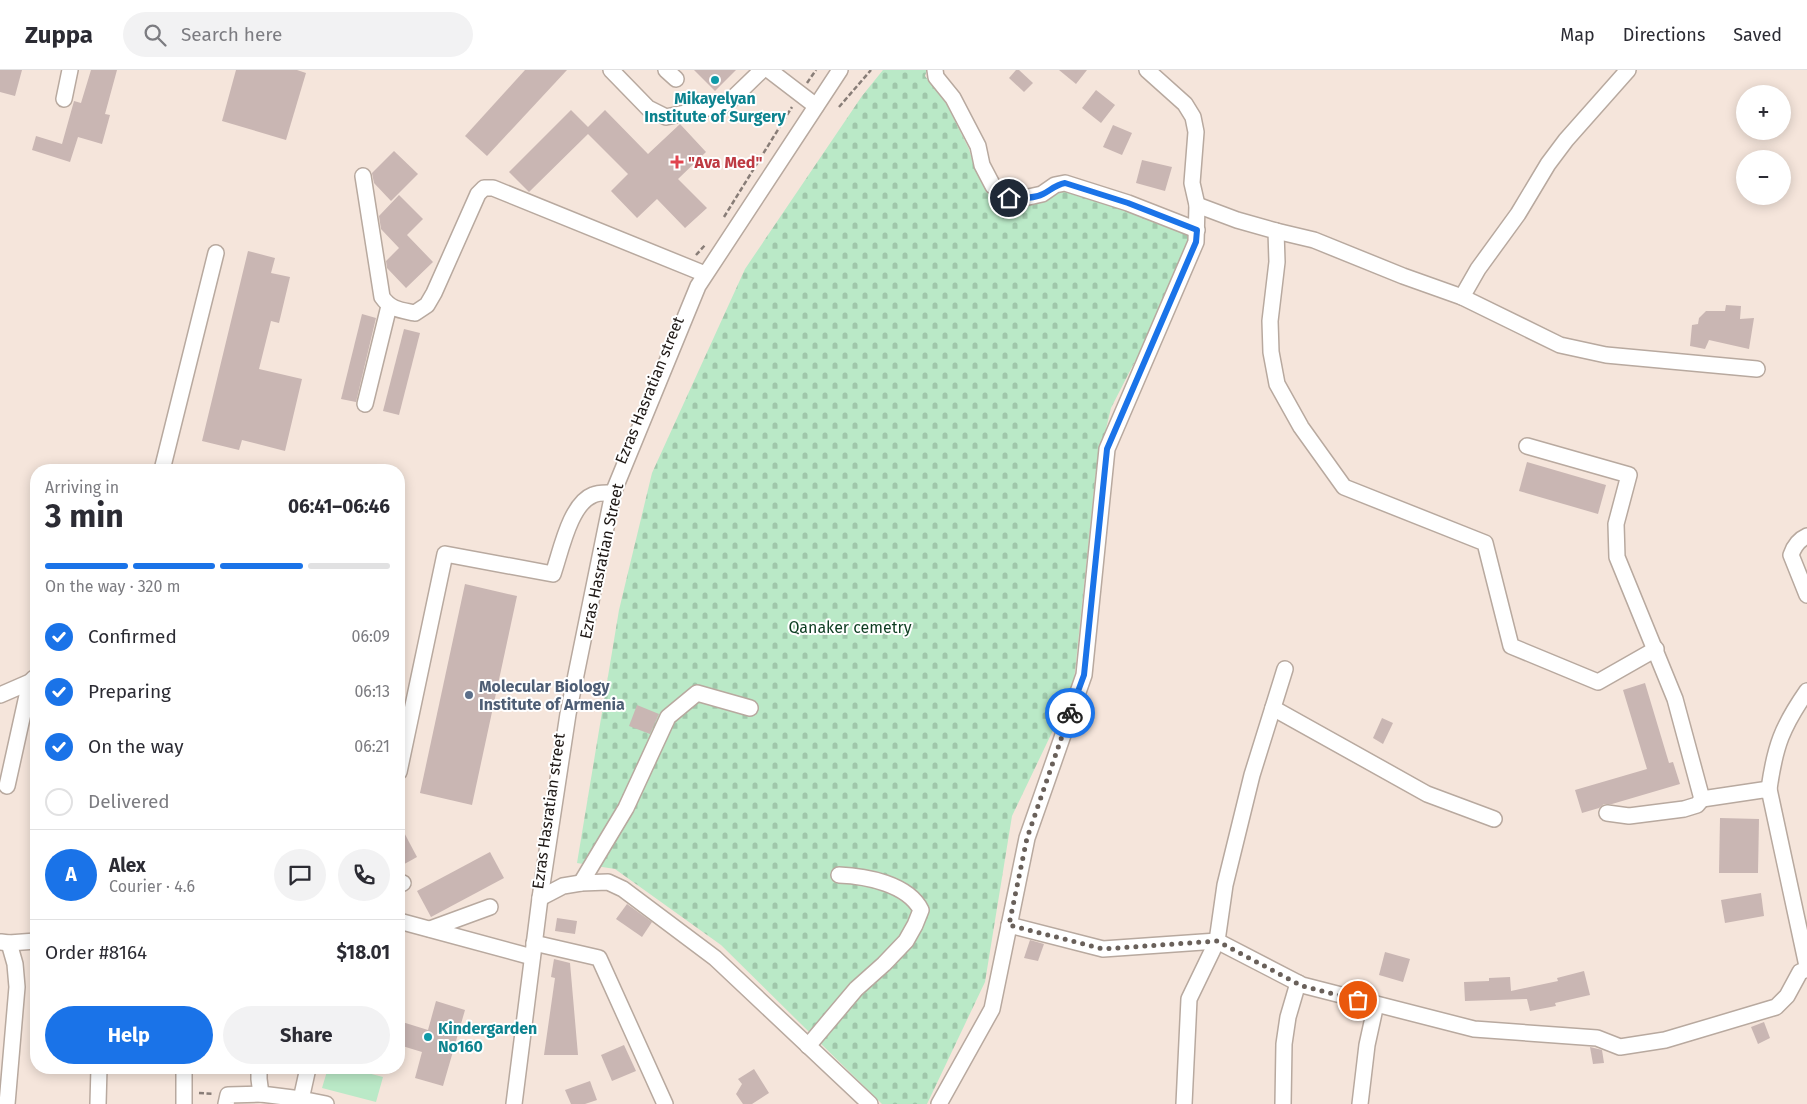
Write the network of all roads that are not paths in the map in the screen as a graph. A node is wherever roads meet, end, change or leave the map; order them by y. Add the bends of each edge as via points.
1 (70, 70) edge
2 (611, 70) edge
3 (762, 70) edge
4 (769, 70) edge
5 (832, 70) edge
6 (840, 70) edge
7 (935, 70) edge
8 (1147, 70) edge
9 (1628, 70) edge
10 (64, 99) dead end
11 (809, 101) junction
12 (363, 176) dead end
13 (1198, 205) junction
14 (1197, 230) junction
15 (1276, 231) junction
16 (216, 252) dead end
17 (697, 271) junction
18 (1462, 297) junction
19 (389, 306) junction
20 (1757, 369) dead end
21 (365, 404) dead end
22 (1528, 446) dead end
23 (163, 464) edge
24 (611, 493) junction
25 (1807, 536) edge
26 (1807, 595) edge
27 (1656, 649) junction
28 (1285, 669) dead end
29 (30, 680) edge
30 (30, 691) edge
31 (1807, 691) edge
32 (0, 694) edge
33 (750, 708) dead end
34 (1272, 708) junction
35 (405, 744) edge
36 (7, 786) dead end
37 (1769, 789) junction
38 (1702, 798) junction
39 (1607, 813) dead end
40 (1494, 819) dead end
41 (839, 875) dead end
42 (582, 883) junction
43 (540, 898) junction
44 (490, 907) dead end
45 (405, 923) edge
46 (1009, 925) junction
47 (430, 929) junction
48 (30, 941) edge
49 (1217, 941) junction
50 (5, 942) edge
51 (531, 952) junction
52 (1807, 967) edge
53 (1298, 983) junction
54 (1376, 1004) junction
55 (808, 1046) junction
56 (99, 1074) edge
57 (184, 1074) edge
58 (259, 1074) edge
59 (307, 1074) edge
60 (261, 1094) junction
61 (184, 1098) edge
62 (227, 1099) edge
63 (300, 1101) edge
64 (7, 1104) edge
65 (98, 1104) edge
66 (326, 1104) edge
67 (507, 1104) edge
68 (514, 1104) edge
69 (665, 1104) edge
70 (870, 1104) edge
71 (939, 1104) edge
72 (1184, 1104) edge
73 (1283, 1104) edge
74 (1360, 1104) edge

1 - 10 street
2 - 3 street via 648,108 666,117 720,108
4 - 11 street
5 - 11 street
6 - 11 street, Ezras Hasratian Street
7 - 14 street via 936,77 953,98 978,146 982,165 993,186 1009,198 1042,194 1055,185 1065,183
8 - 13 street via 1185,104 1193,117 1196,132 1192,183
9 - 18 street via 1548,164
11 - 17 street, Ezras Hasratian Street
12 - 19 street via 382,297
13 - 14 street
13 - 15 street
14 - 46 street via 1196,242 1107,449 1084,675 1027,838
15 - 18 street via 1314,240
15 - 27 street via 1277,262 1270,321 1277,384 1301,427 1344,487 1486,543 1511,646 1598,682
16 - 23 street
17 - 19 street via 492,188 484,188 478,194 427,305 415,313
17 - 24 street, Ezras Hasratian Street via 698,286
18 - 20 street via 1560,344 1606,355
19 - 21 street
22 - 27 street via 1629,475 1616,524 1616,557
24 - 35 street via 595,494 582,502 572,518 553,574 445,554
24 - 43 street, Ezras Hasratian Street via 568,714
24 - 51 street, Ezras Hasratian street via 565,694
25 - 26 street via 1794,547 1791,555
27 - 38 street
28 - 34 street
29 - 32 street
30 - 36 street
31 - 37 street via 1783,729 1775,749
33 - 42 street via 698,693 668,717 626,808
34 - 40 street via 1427,794
34 - 49 street via 1225,884
37 - 38 street
37 - 52 street
38 - 39 street via 1697,805 1684,809 1629,816
41 - 55 street via 859,876 888,884 911,897 921,910 906,941 856,989
42 - 43 street via 563,886
42 - 55 street via 608,882 623,889 715,958
43 - 51 street, Ezras Hasratian Street
44 - 47 street
45 - 47 street
46 - 49 street via 1103,949
46 - 71 street via 992,1008
47 - 51 street
48 - 50 street
49 - 53 street
49 - 72 street via 1189,999
50 - 64 street via 15,964 17,987
51 - 67 street, Ezras Hasratian street
51 - 68 street, Ezras Hasratian Street
51 - 69 street via 599,958
52 - 54 street via 1776,1007 1665,1040 1620,1047 1597,1038 1474,1029
53 - 54 street
53 - 73 street via 1284,1044
54 - 74 street
55 - 70 street
56 - 65 street
57 - 61 street
58 - 60 street
59 - 63 street
60 - 62 street
60 - 63 street
63 - 66 street

